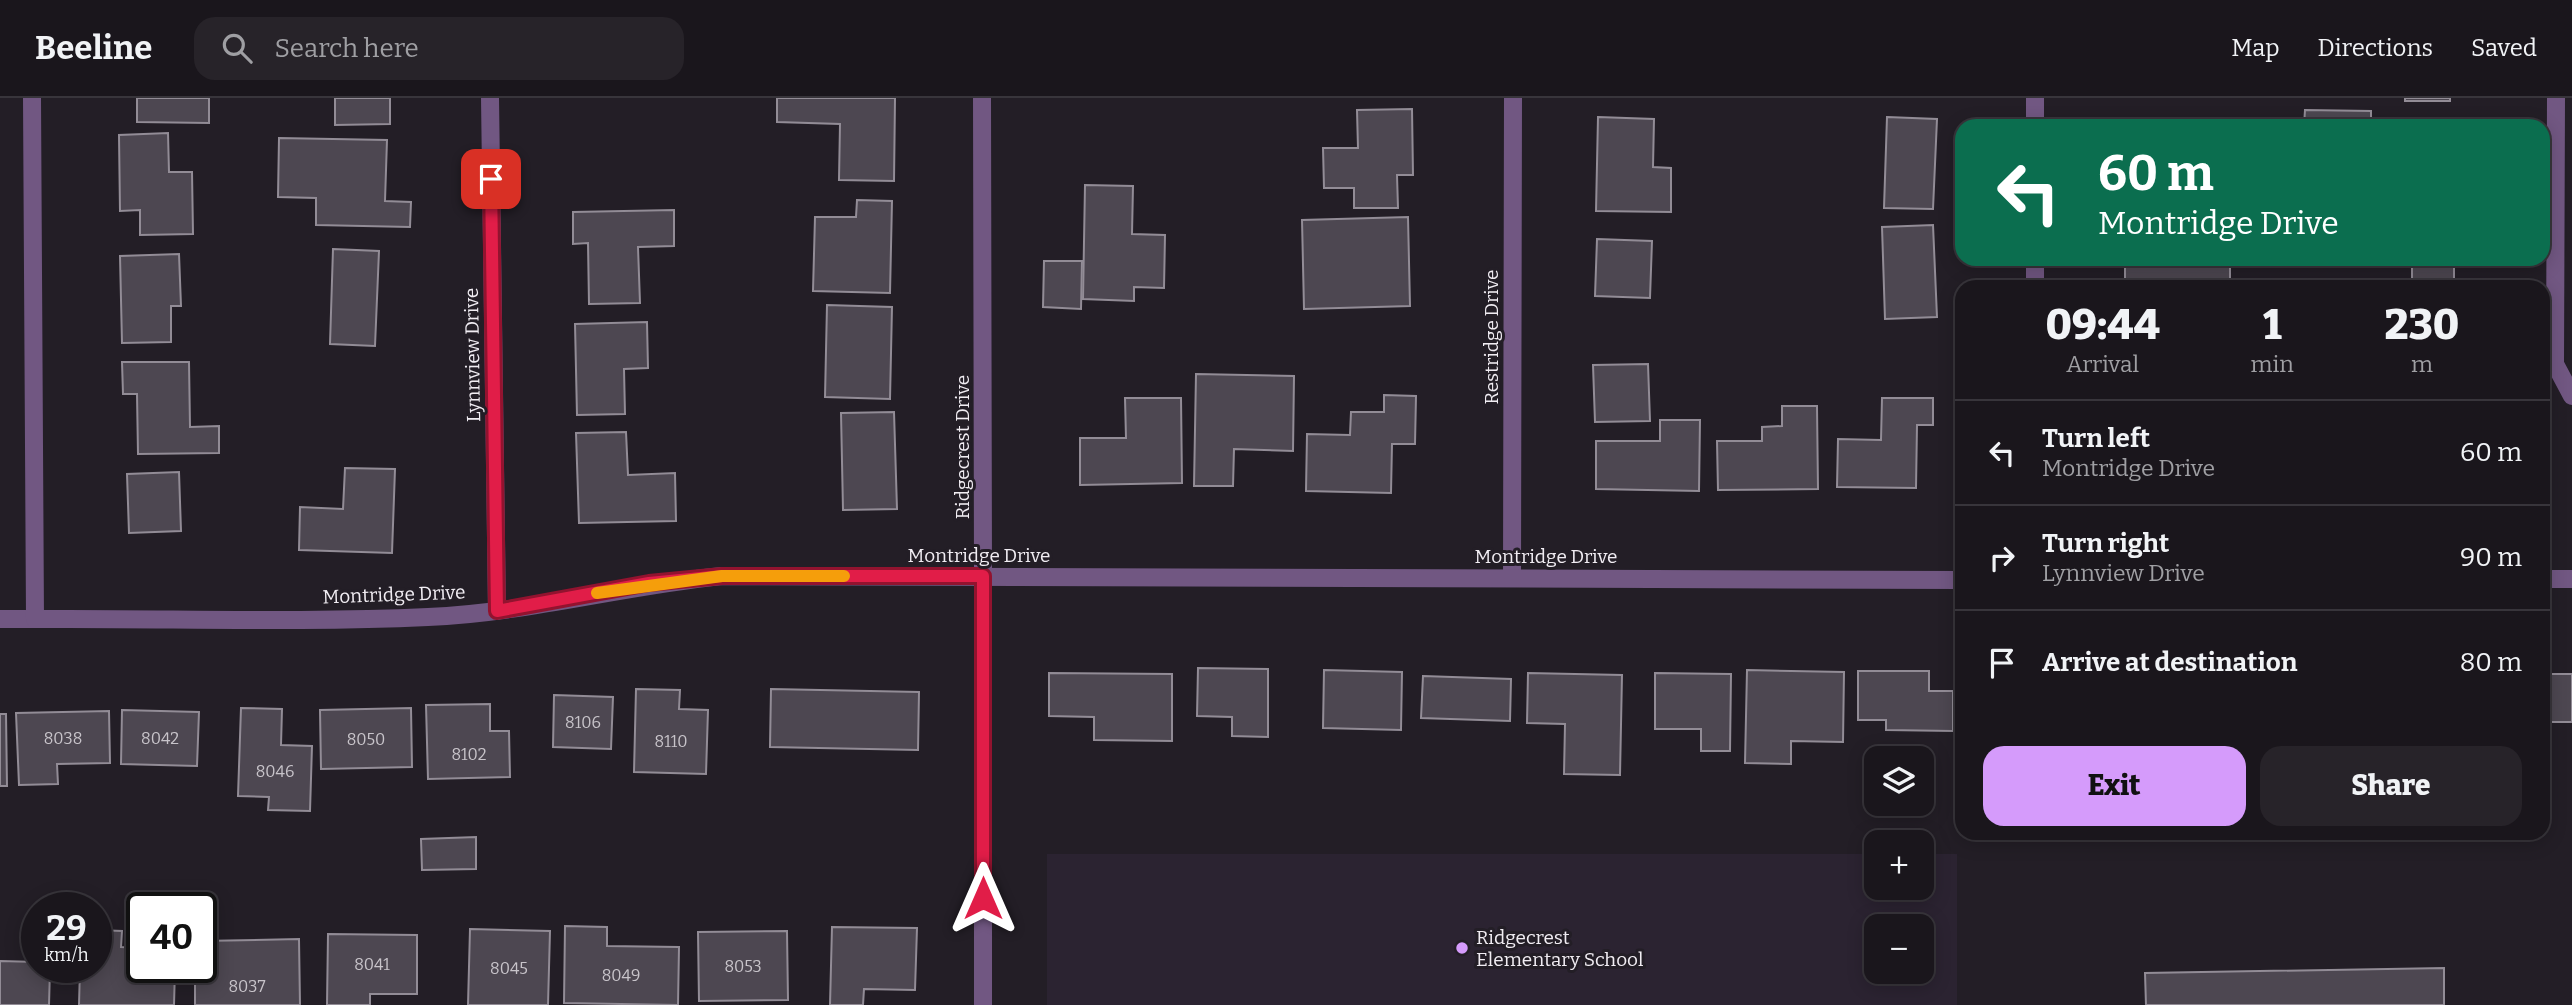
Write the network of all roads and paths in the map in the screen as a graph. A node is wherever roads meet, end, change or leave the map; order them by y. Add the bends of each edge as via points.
1 (32, 98) edge
2 (490, 98) edge
3 (982, 98) edge
4 (1513, 98) edge
5 (2035, 98) edge
6 (2556, 98) edge
7 (2035, 119) edge
8 (2572, 396) edge
9 (983, 576) junction
10 (1512, 576) junction
11 (2550, 579) edge
12 (2572, 579) edge
13 (1955, 580) edge
14 (497, 611) junction
15 (0, 619) edge
16 (35, 619) junction
17 (983, 1005) edge

1 - 16 street
2 - 14 street, Lynnview Drive
3 - 9 street, Ridgecrest Drive
4 - 10 street, Restridge Drive
5 - 7 street
6 - 8 street via 2555,364
9 - 10 street, Montridge Drive
9 - 14 street, Montridge Drive via 722,576 649,583
9 - 17 street, Ridgecrest Drive
10 - 13 street, Montridge Drive
11 - 12 street
14 - 16 street, Montridge Drive via 428,617
15 - 16 street, Montridge Drive

